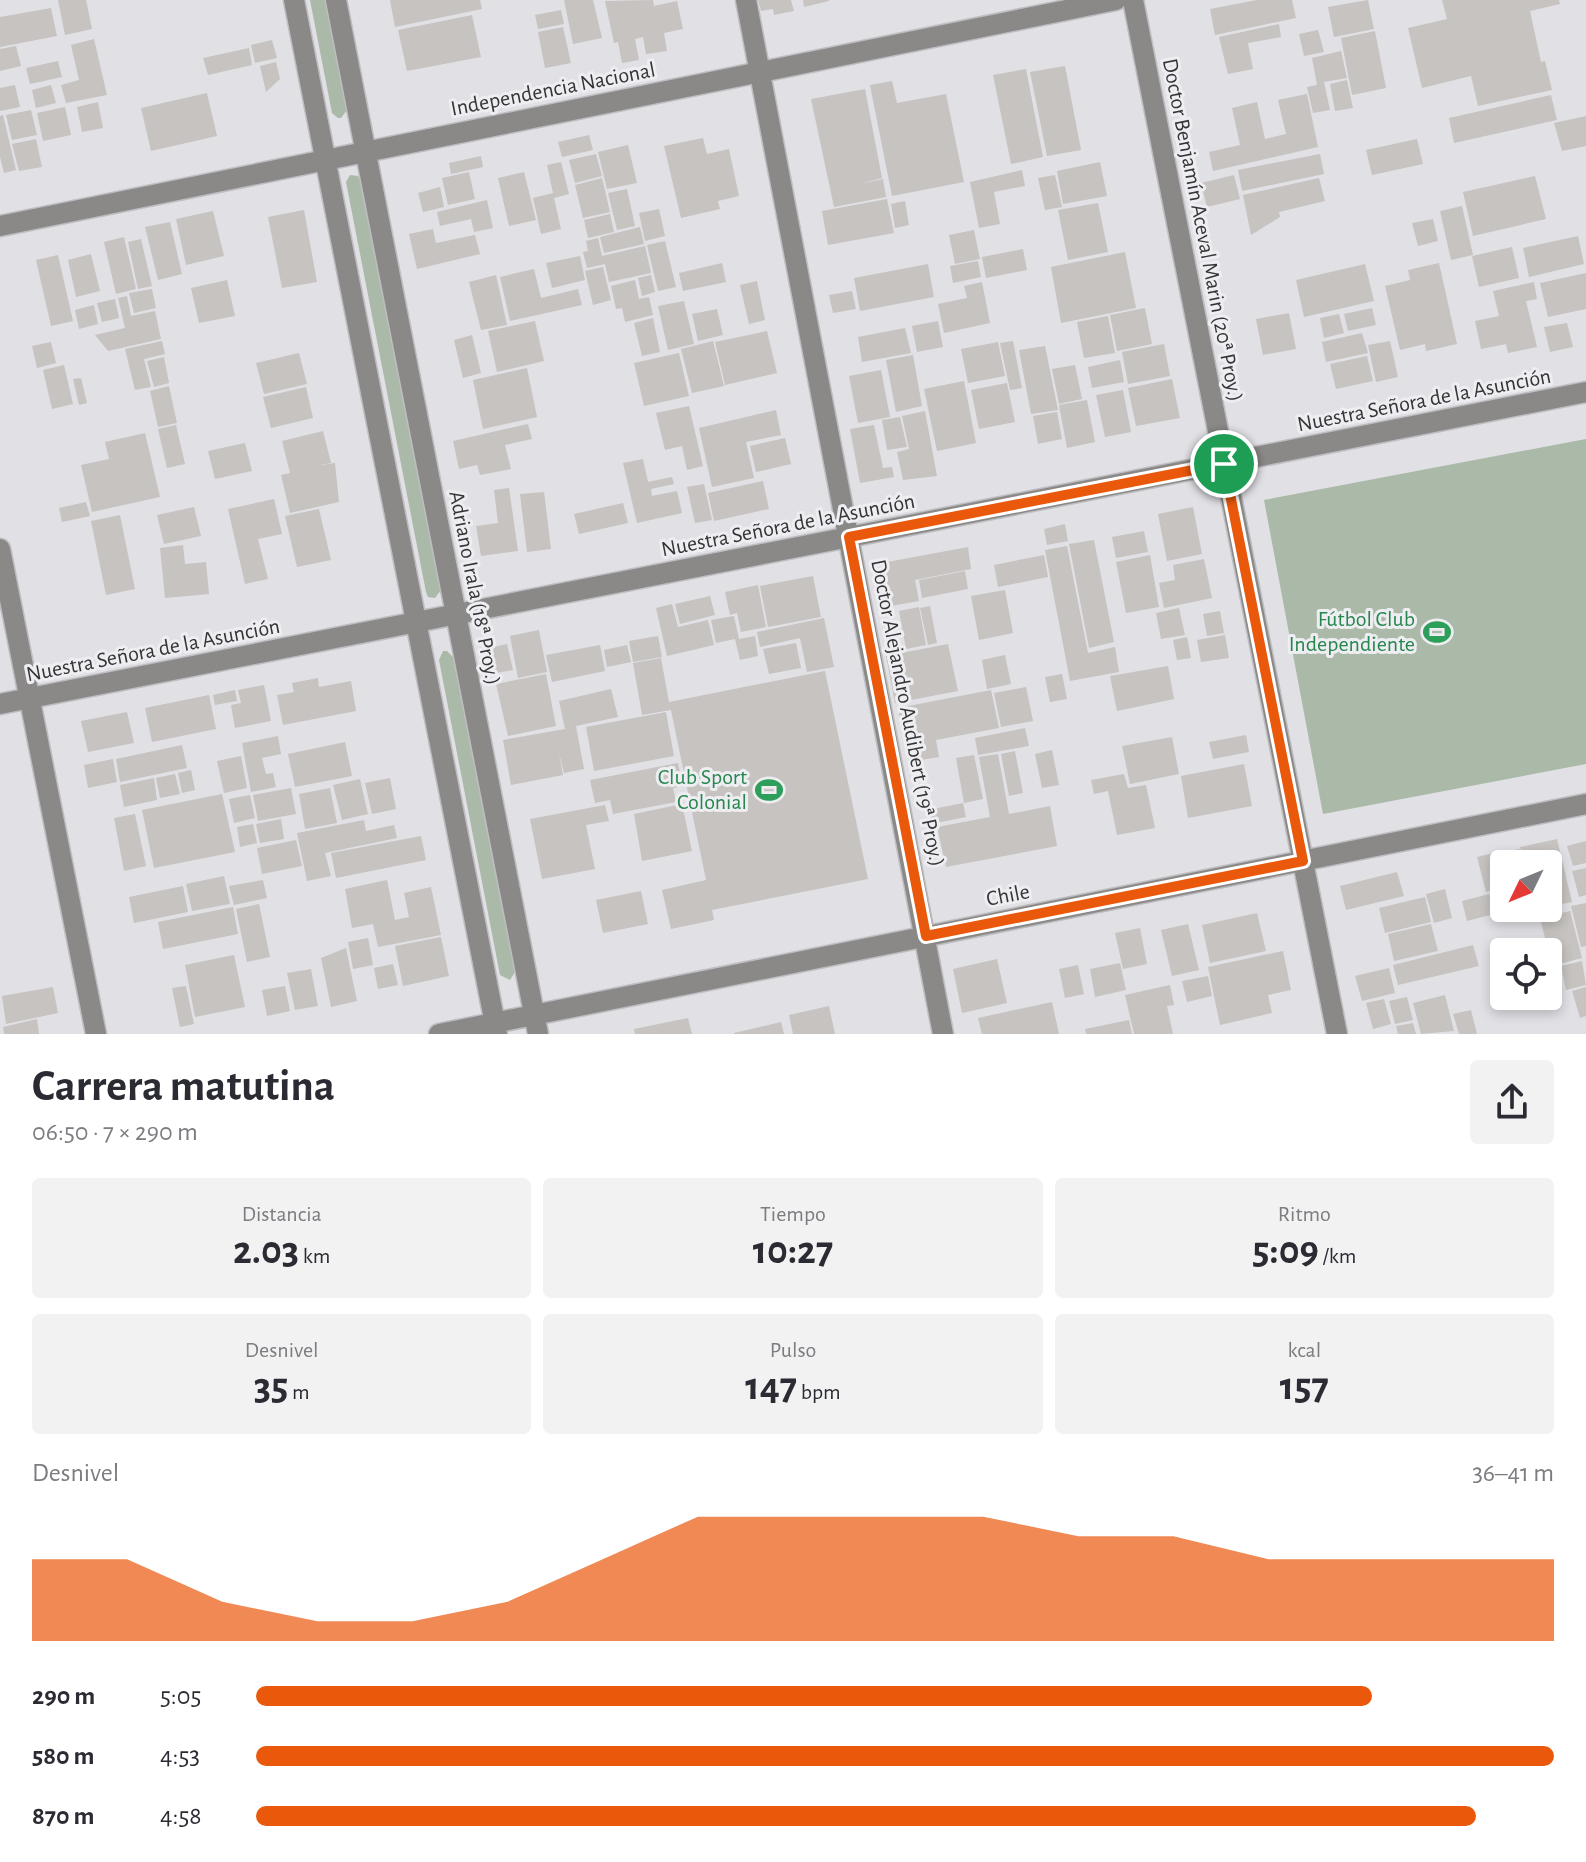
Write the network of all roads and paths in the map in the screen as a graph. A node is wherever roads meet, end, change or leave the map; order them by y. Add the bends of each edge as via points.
1 (294, 0) edge
2 (336, 0) edge
3 (746, 0) edge
4 (1116, 0) edge
5 (1133, 0) edge
6 (759, 72) junction
7 (364, 152) junction
8 (327, 160) junction
9 (0, 226) edge
10 (1586, 392) edge
11 (1224, 464) junction
12 (849, 537) junction
13 (0, 549) edge
14 (455, 615) junction
15 (417, 622) junction
16 (30, 698) junction
17 (0, 704) edge
18 (1586, 804) edge
19 (1303, 861) junction
20 (926, 936) junction
21 (536, 1024) edge
22 (496, 1028) edge
23 (96, 1034) edge
24 (439, 1034) edge
25 (943, 1034) edge
26 (1337, 1034) edge

1 - 8 street
2 - 7 street, Adriano Irala (18ª Proy.)
3 - 6 street, Doctor Alejandro Audibert (19ª Proy.)
4 - 6 street, Independencia Nacional
5 - 11 street, Doctor Benjamín Aceval Marin (20ª Proy.)
6 - 7 street, Independencia Nacional
6 - 12 street, Doctor Alejandro Audibert (19ª Proy.)
7 - 8 street, Independencia Nacional
7 - 14 street, Adriano Irala (18ª Proy.)
8 - 9 street, Independencia Nacional
8 - 15 street
10 - 11 street, Nuestra Señora de la Asunción
11 - 12 street, Nuestra Señora de la Asunción
11 - 19 street, Doctor Benjamín Aceval Marin (20ª Proy.)
12 - 14 street, Nuestra Señora de la Asunción
12 - 20 street, Doctor Alejandro Audibert (19ª Proy.)
13 - 16 street
14 - 15 street, Nuestra Señora de la Asunción
14 - 21 street, Adriano Irala (18ª Proy.)
15 - 16 street, Nuestra Señora de la Asunción
15 - 22 street
16 - 17 street, Nuestra Señora de la Asunción
16 - 23 street
18 - 19 street, Chile
19 - 20 street, Chile
19 - 26 street, Doctor Benjamín Aceval Marin (20ª Proy.)
20 - 21 street, Chile
20 - 25 street, Doctor Alejandro Audibert (19ª Proy.)
21 - 22 street, Chile
22 - 24 street, Chile

